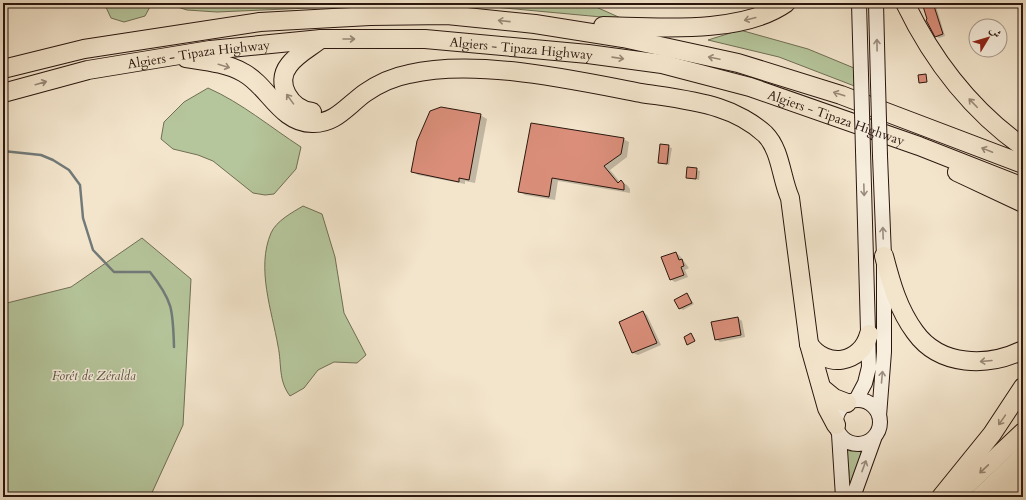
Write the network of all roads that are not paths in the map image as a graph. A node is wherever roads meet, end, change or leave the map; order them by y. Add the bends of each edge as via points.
1 (786, 3) edge
2 (859, 3) edge
3 (876, 3) edge
4 (905, 3) edge
5 (534, 24) junction
6 (321, 39) junction
7 (172, 56) junction
8 (3, 69) edge
9 (3, 94) edge
10 (886, 134) junction
11 (1023, 147) edge
12 (1023, 164) edge
13 (1023, 186) edge
14 (790, 198) junction
15 (1023, 203) edge
16 (884, 256) junction
17 (869, 334) junction
18 (809, 344) junction
19 (1023, 350) edge
20 (1023, 387) edge
21 (823, 390) junction
22 (852, 402) junction
23 (879, 416) junction
24 (838, 429) junction
25 (1023, 432) edge
26 (875, 436) junction
27 (1023, 456) edge
28 (1023, 479) edge
29 (843, 497) edge
30 (853, 497) edge
31 (941, 497) edge
32 (954, 497) edge
33 (980, 497) edge
34 (997, 497) edge

1 -> 5 highway via 760,17 717,25
2 -> 17 main road, bridge
16 -> 3 main road, bridge
11 -> 4 highway via 990,121 956,86 937,62
5 -> 8 highway, Algiers - Tipaza Highway via 447,15 260,22 84,49
12 -> 5 highway, Algiers - Tipaza Highway via 841,95 738,63 623,38
6 - 7 highway, Algiers - Tipaza Highway
6 -> 10 highway, Algiers - Tipaza Highway via 425,39 588,54 662,64 750,87
14 -> 6 highway via 791,180 780,142 774,132 760,120 722,101 608,77 537,67 434,59 396,66 369,80 330,109 306,111 287,95 285,72 293,60
9 -> 7 highway, Algiers - Tipaza Highway via 88,70
7 -> 14 highway via 217,64 244,73 264,89 290,117 309,123 324,122 338,116 364,94 391,79 416,72 451,69 566,79 708,105 739,116 768,138 776,153
10 - 13 highway, Algiers - Tipaza Highway
10 - 15 highway via 905,148
14 - 18 highway
19 -> 16 highway via 987,362 952,357 934,349 916,333 908,320 895,294
23 -> 16 main road via 884,352
17 - 18 highway via 862,349 843,360 831,360 821,356
17 - 22 main road via 868,375
18 - 21 highway
20 -> 31 highway via 992,434
21 - 22 highway via 834,398
21 - 24 highway via 827,408
22 - 23 main road via 868,403
22 - 24 main road via 837,415
23 - 26 main road via 880,426
24 - 26 main road via 847,441 857,444 867,442
24 - 29 main road
25 -> 32 highway
30 -> 26 main road
27 - 33 highway
28 - 34 highway

